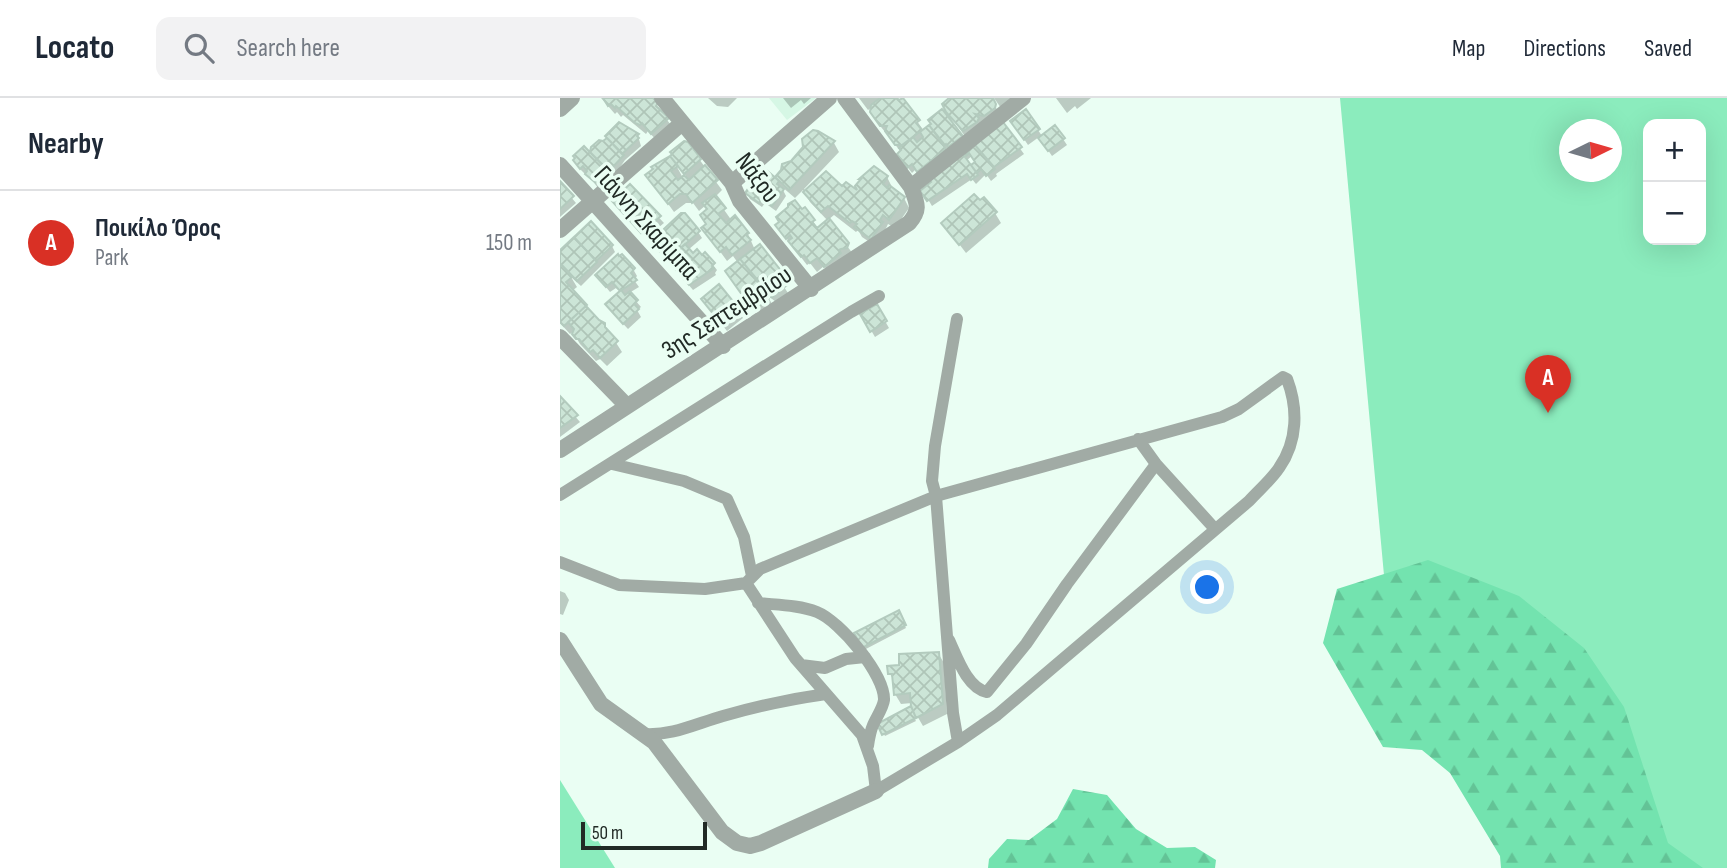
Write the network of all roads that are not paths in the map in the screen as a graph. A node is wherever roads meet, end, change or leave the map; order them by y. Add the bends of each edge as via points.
1 (572, 98) edge
2 (662, 98) edge
3 (829, 98) edge
4 (845, 98) edge
5 (1023, 98) edge
6 (560, 108) edge
7 (682, 123) junction
8 (560, 166) edge
9 (732, 183) junction
10 (911, 187) junction
11 (592, 201) junction
12 (560, 230) edge
13 (811, 289) junction
14 (879, 296) dead end
15 (957, 319) dead end
16 (560, 337) edge
17 (723, 346) junction
18 (627, 406) junction
19 (1138, 439) junction
20 (560, 450) edge
21 (612, 464) junction
22 (1156, 464) junction
23 (560, 495) edge
24 (936, 496) junction
25 (1215, 529) junction
26 (560, 562) edge
27 (749, 579) junction
28 (758, 603) junction
29 (946, 634) junction
30 (560, 640) edge
31 (864, 657) junction
32 (801, 665) junction
33 (826, 694) junction
34 (642, 734) junction
35 (958, 742) junction
36 (867, 749) junction
37 (876, 791) junction

1 - 6 street
2 - 7 street, Νάξου
3 - 9 street
4 - 10 street
5 - 10 street
7 - 9 street, Νάξου
7 - 11 street
8 - 11 street, Γιάννη Σκαρίμπα
9 - 13 street, Νάξου via 740,201
10 - 13 street, 3ης Σεπτεμβρίου via 917,214 909,223
11 - 12 street
11 - 17 street, Γιάννη Σκαρίμπα
13 - 17 street, 3ης Σεπτεμβρίου
14 - 21 street
15 - 24 street via 935,446 932,481
16 - 18 street
17 - 18 street, 3ης Σεπτεμβρίου
18 - 20 street, 3ης Σεπτεμβρίου
19 - 22 street
19 - 24 street
19 - 25 street via 1222,417 1277,379 1287,379 1295,399 1295,421 1286,455 1249,500
21 - 23 street
21 - 27 street via 684,481 727,499 744,537
22 - 25 street
22 - 29 street via 987,692 972,683
24 - 27 street via 760,569
24 - 29 street
25 - 35 street via 1023,694
26 - 27 street via 619,584 705,589
27 - 28 street
28 - 31 street via 817,612 832,620
28 - 32 street
29 - 35 street
30 - 34 street via 601,704
31 - 32 street via 825,668
31 - 36 street via 881,684 884,702
32 - 33 street
33 - 34 street via 760,706 675,733
33 - 36 street via 862,735
34 - 37 street via 654,742 722,832 737,843 750,846 775,839
35 - 37 street
36 - 37 street

